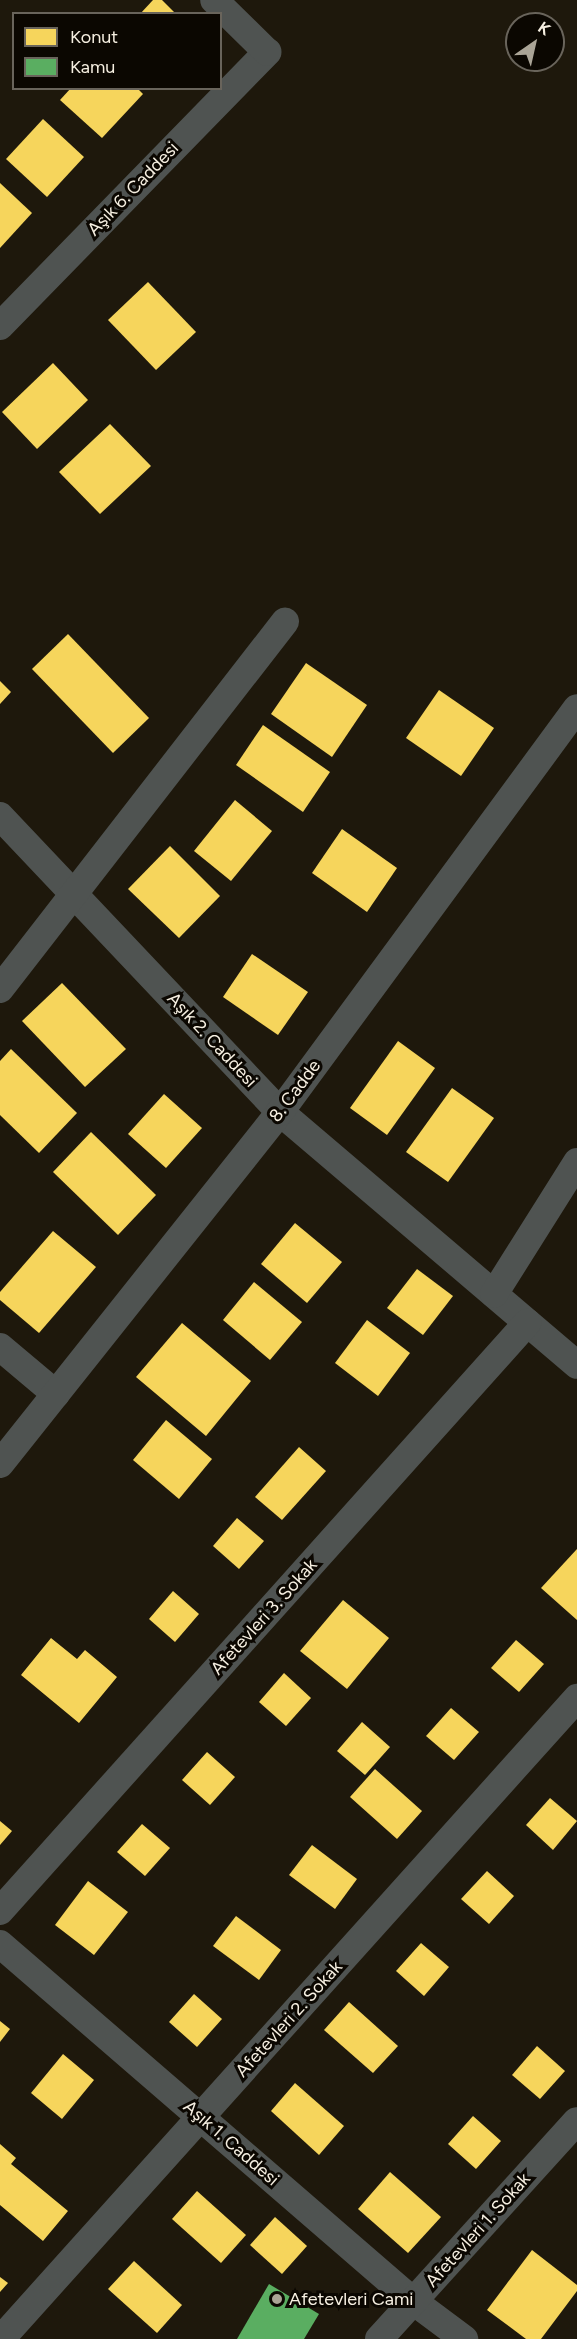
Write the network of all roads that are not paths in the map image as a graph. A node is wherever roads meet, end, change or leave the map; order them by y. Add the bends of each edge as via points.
1 (214, 0) edge
2 (0, 326) edge
3 (285, 621) dead end
4 (577, 708) edge
5 (0, 816) edge
6 (73, 893) junction
7 (0, 988) edge
8 (280, 1112) junction
9 (577, 1162) edge
10 (494, 1294) junction
11 (527, 1323) junction
12 (0, 1347) edge
13 (577, 1365) edge
14 (56, 1394) junction
15 (0, 1464) edge
16 (577, 1698) edge
17 (0, 1911) edge
18 (0, 1944) edge
19 (201, 2117) junction
20 (577, 2121) edge
21 (413, 2301) junction
22 (1, 2339) edge
23 (379, 2339) edge
24 (464, 2339) edge

1 - 2 street, Aşık 6. Caddesi via 267,52
3 - 6 street
4 - 8 street, 8. Cadde
5 - 6 street, Aşık 2. Caddesi
6 - 7 street
6 - 8 street, Aşık 2. Caddesi
8 - 10 street, Aşık 2. Caddesi
8 - 14 street, 8. Cadde
9 - 10 street
10 - 11 street, Aşık 2. Caddesi
11 - 13 street, Aşık 2. Caddesi
11 - 17 street, Afetevleri 3. Sokak
12 - 14 street
14 - 15 street, 8. Cadde
16 - 19 street, Afetevleri 2. Sokak
18 - 19 street, Aşık 1. Caddesi
19 - 21 street, Aşık 1. Caddesi
19 - 22 street, Afetevleri 2. Sokak
20 - 21 street, Afetevleri 1. Sokak
21 - 23 street, Afetevleri 1. Sokak
21 - 24 street, Aşık 1. Caddesi

